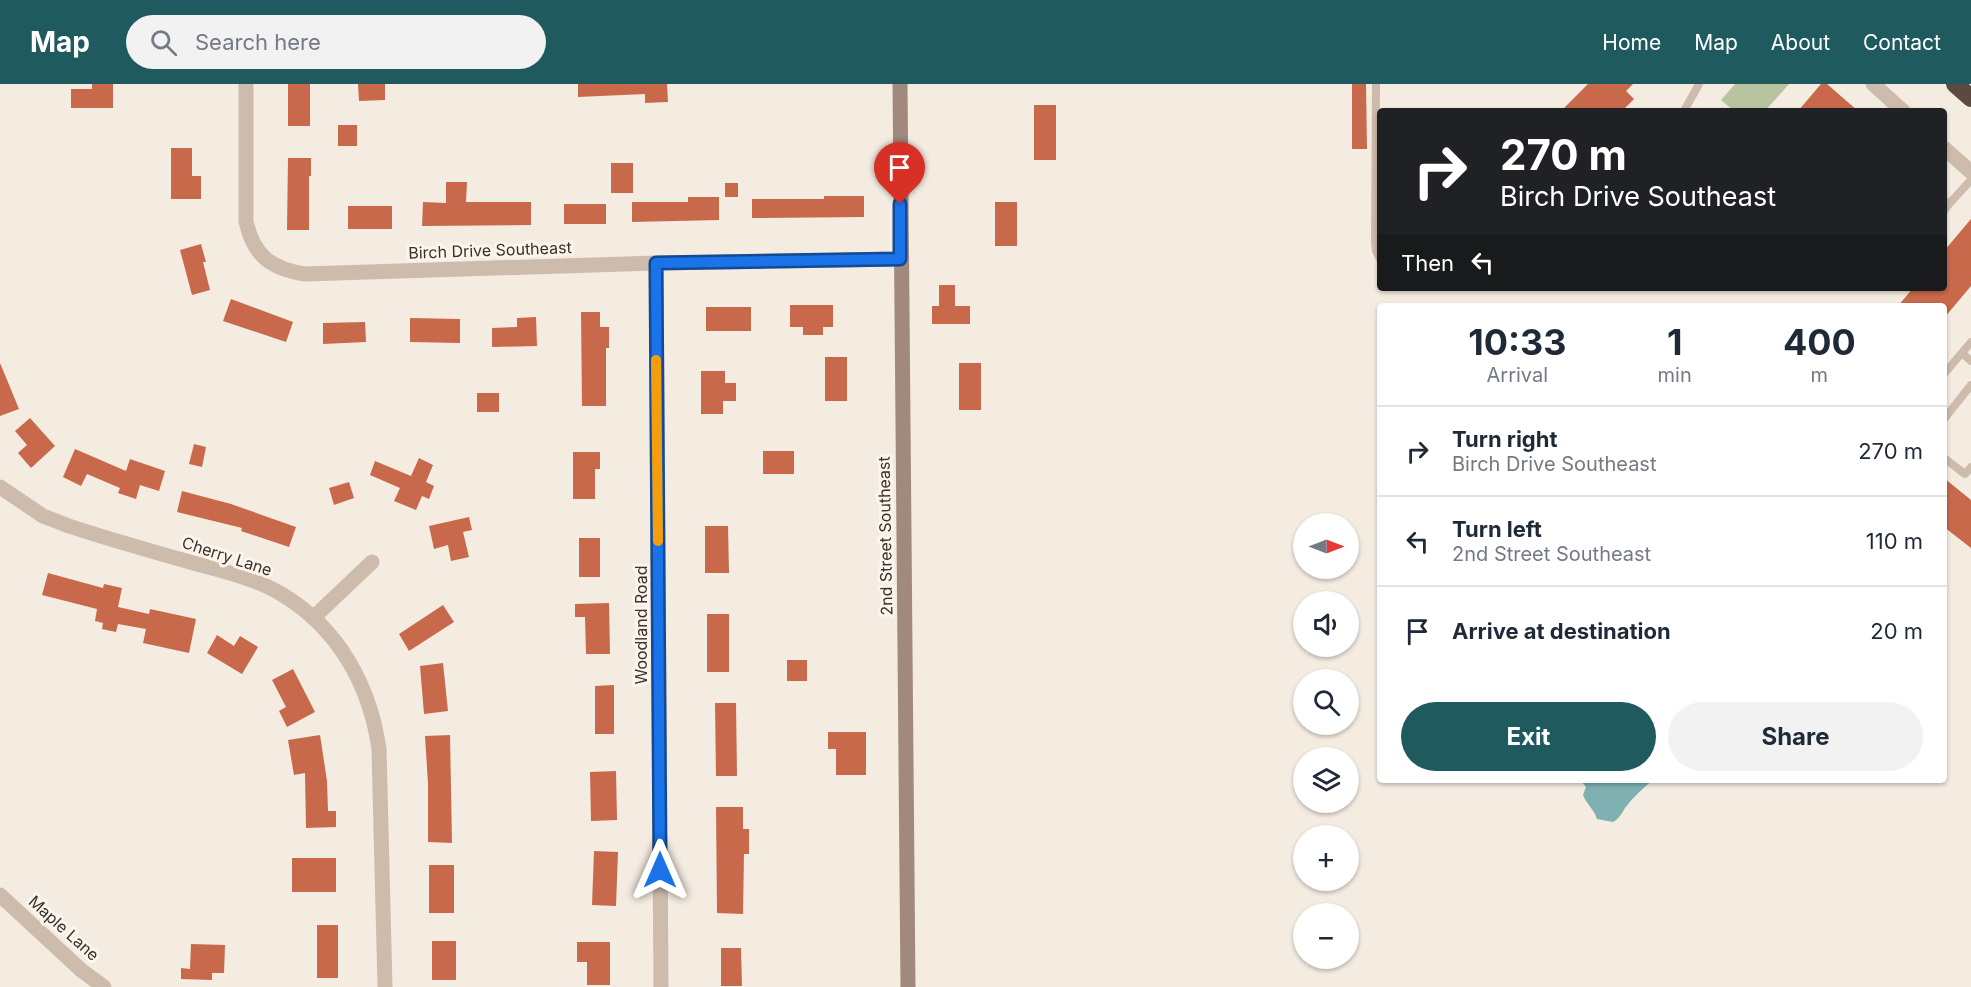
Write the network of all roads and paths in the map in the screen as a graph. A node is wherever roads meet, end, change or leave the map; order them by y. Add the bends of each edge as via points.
1 (246, 84) edge
2 (900, 84) edge
3 (1376, 84) edge
4 (1699, 84) edge
5 (1873, 84) edge
6 (1955, 84) edge
7 (1971, 98) edge
8 (1686, 108) edge
9 (1898, 108) edge
10 (1947, 151) edge
11 (1971, 172) edge
12 (1971, 180) edge
13 (1947, 204) edge
14 (1377, 253) edge
15 (900, 259) junction
16 (656, 263) junction
17 (1971, 342) edge
18 (1962, 353) junction
19 (1971, 361) edge
20 (1947, 370) edge
21 (1971, 385) edge
22 (1947, 415) edge
23 (1947, 460) edge
24 (1971, 467) edge
25 (0, 488) edge
26 (372, 562) dead end
27 (313, 618) junction
28 (0, 895) edge
29 (104, 987) edge
30 (385, 987) edge
31 (661, 987) edge
32 (908, 987) edge

1 - 16 street, Birch Drive Southeast via 246,221 255,248 276,266 305,274
2 - 15 street, 2nd Street Southeast
3 - 14 lane
4 - 8 lane
5 - 9 street
6 - 7 highway
10 - 11 street
12 - 13 lane
15 - 16 street, Birch Drive Southeast
15 - 32 street, 2nd Street Southeast
16 - 31 street, Woodland Road
17 - 18 lane
18 - 19 lane
18 - 20 lane
21 - 22 lane
23 - 24 lane via 1965,474
25 - 27 street, Cherry Lane via 43,516 69,526 262,584
26 - 27 street
27 - 30 street, Cherry Lane via 346,656 375,721
28 - 29 street, Maple Lane

